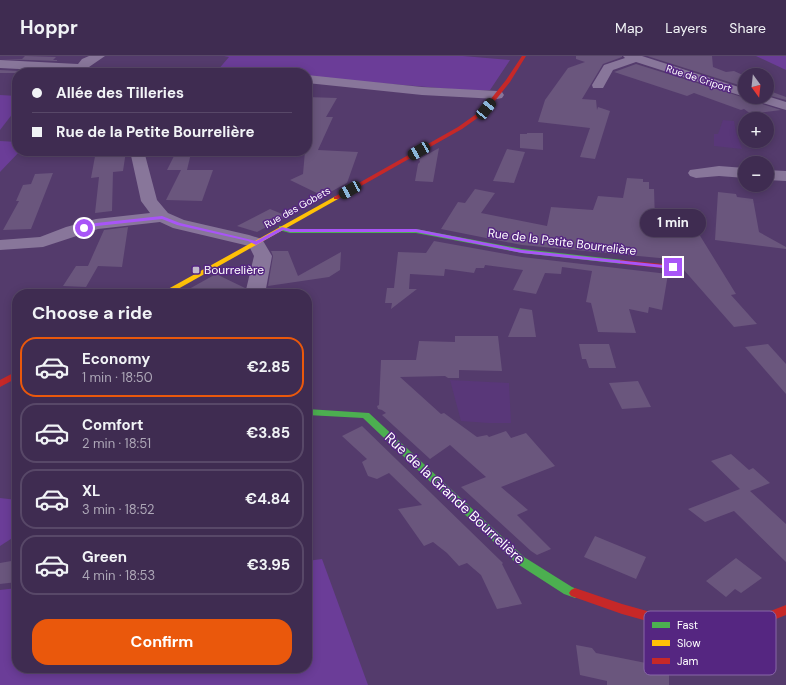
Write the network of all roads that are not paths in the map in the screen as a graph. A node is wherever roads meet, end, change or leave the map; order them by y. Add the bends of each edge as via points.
1 (99, 56) edge
2 (524, 56) edge
3 (633, 57) edge
4 (0, 64) edge
5 (49, 68) edge
6 (85, 68) edge
7 (312, 79) edge
8 (598, 85) dead end
9 (738, 91) edge
10 (497, 96) junction
11 (774, 102) edge
12 (786, 106) edge
13 (138, 156) edge
14 (738, 172) edge
15 (696, 173) dead end
16 (774, 175) edge
17 (786, 176) edge
18 (162, 217) junction
19 (282, 228) junction
20 (256, 243) junction
21 (0, 245) edge
22 (673, 267) dead end
23 (173, 289) edge
24 (256, 289) edge
25 (12, 377) edge
26 (0, 384) edge
27 (312, 412) edge
28 (786, 610) edge
29 (776, 614) edge
30 (644, 615) edge

1 - 6 street via 86,62
2 - 10 main road, Rue des Gobets
3 - 8 street via 608,68
3 - 9 street, Rue de Criport
4 - 5 street
7 - 10 street
10 - 19 main road, Rue des Gobets via 484,111 460,128
11 - 12 street
13 - 18 street via 149,202
14 - 15 street
16 - 17 street
18 - 20 street via 179,224
18 - 21 street via 96,224 43,242
19 - 20 main road, Rue des Gobets
19 - 22 main road, Rue de la Petite Bourrelière via 290,231 416,230 522,251
20 - 23 main road, Rue des Gobets
20 - 24 street via 263,256
25 - 26 main road
27 - 30 main road, Rue de la Grande Bourrelière via 366,415 520,560 568,591
28 - 29 main road, Rue de la Grande Bourrelière

